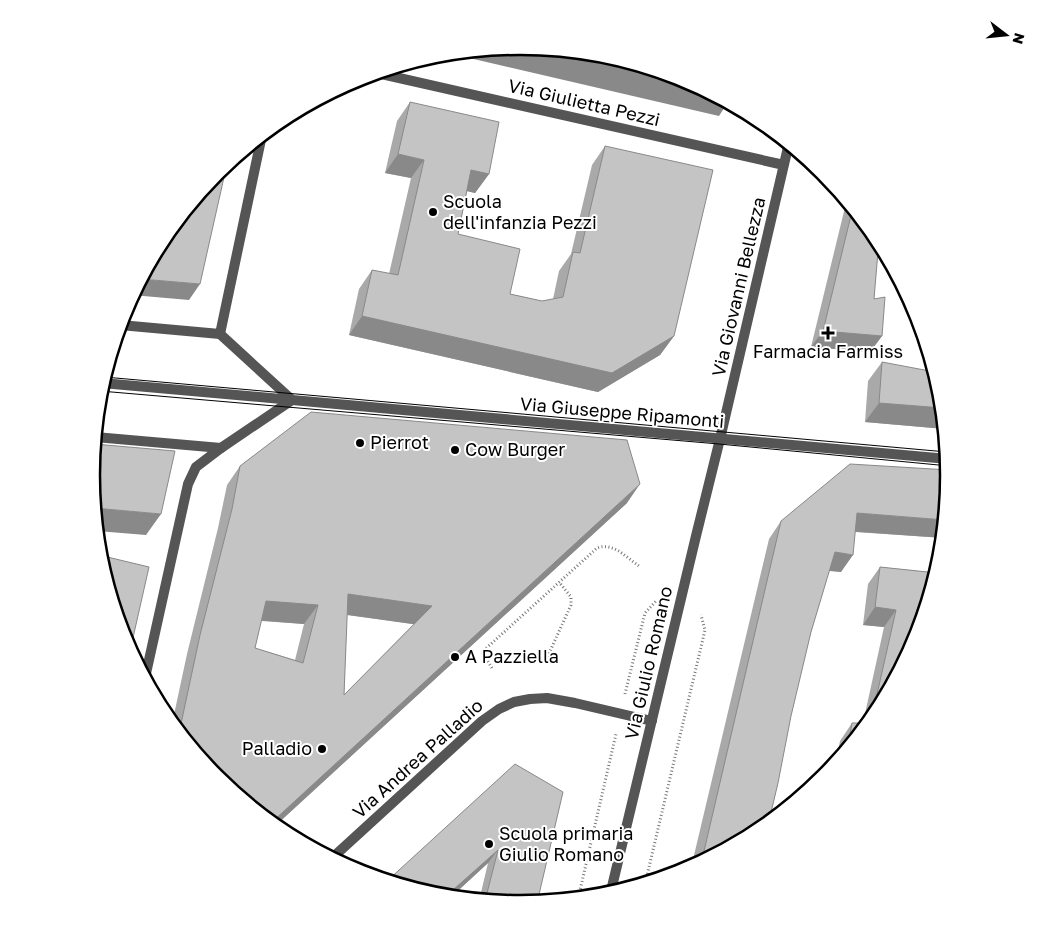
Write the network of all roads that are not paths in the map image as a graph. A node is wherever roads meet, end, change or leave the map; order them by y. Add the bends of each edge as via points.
1 (391, 75) edge
2 (260, 146) edge
3 (787, 151) edge
4 (784, 165) junction
5 (128, 326) edge
6 (220, 334) junction
7 (110, 383) edge
8 (292, 400) junction
9 (102, 439) edge
10 (720, 439) junction
11 (220, 448) junction
12 (940, 458) edge
13 (146, 668) edge
14 (652, 721) junction
15 (337, 854) edge
16 (612, 886) edge

1 - 4 street, Via Giulietta Pezzi
2 - 6 street
3 - 4 street, Via Giovanni Bellezza
4 - 10 street, Via Giovanni Bellezza
5 - 6 street
6 - 8 street
7 - 8 street, Via Giuseppe Ripamonti
8 - 10 street, Via Giuseppe Ripamonti
8 - 11 street
9 - 11 street
10 - 12 street, Via Giuseppe Ripamonti
10 - 14 street, Via Giulio Romano
11 - 13 street via 196,468 188,484
14 - 15 street, Via Andrea Palladio via 554,699 530,699 506,705 482,721
14 - 16 street, Via Giulio Romano

